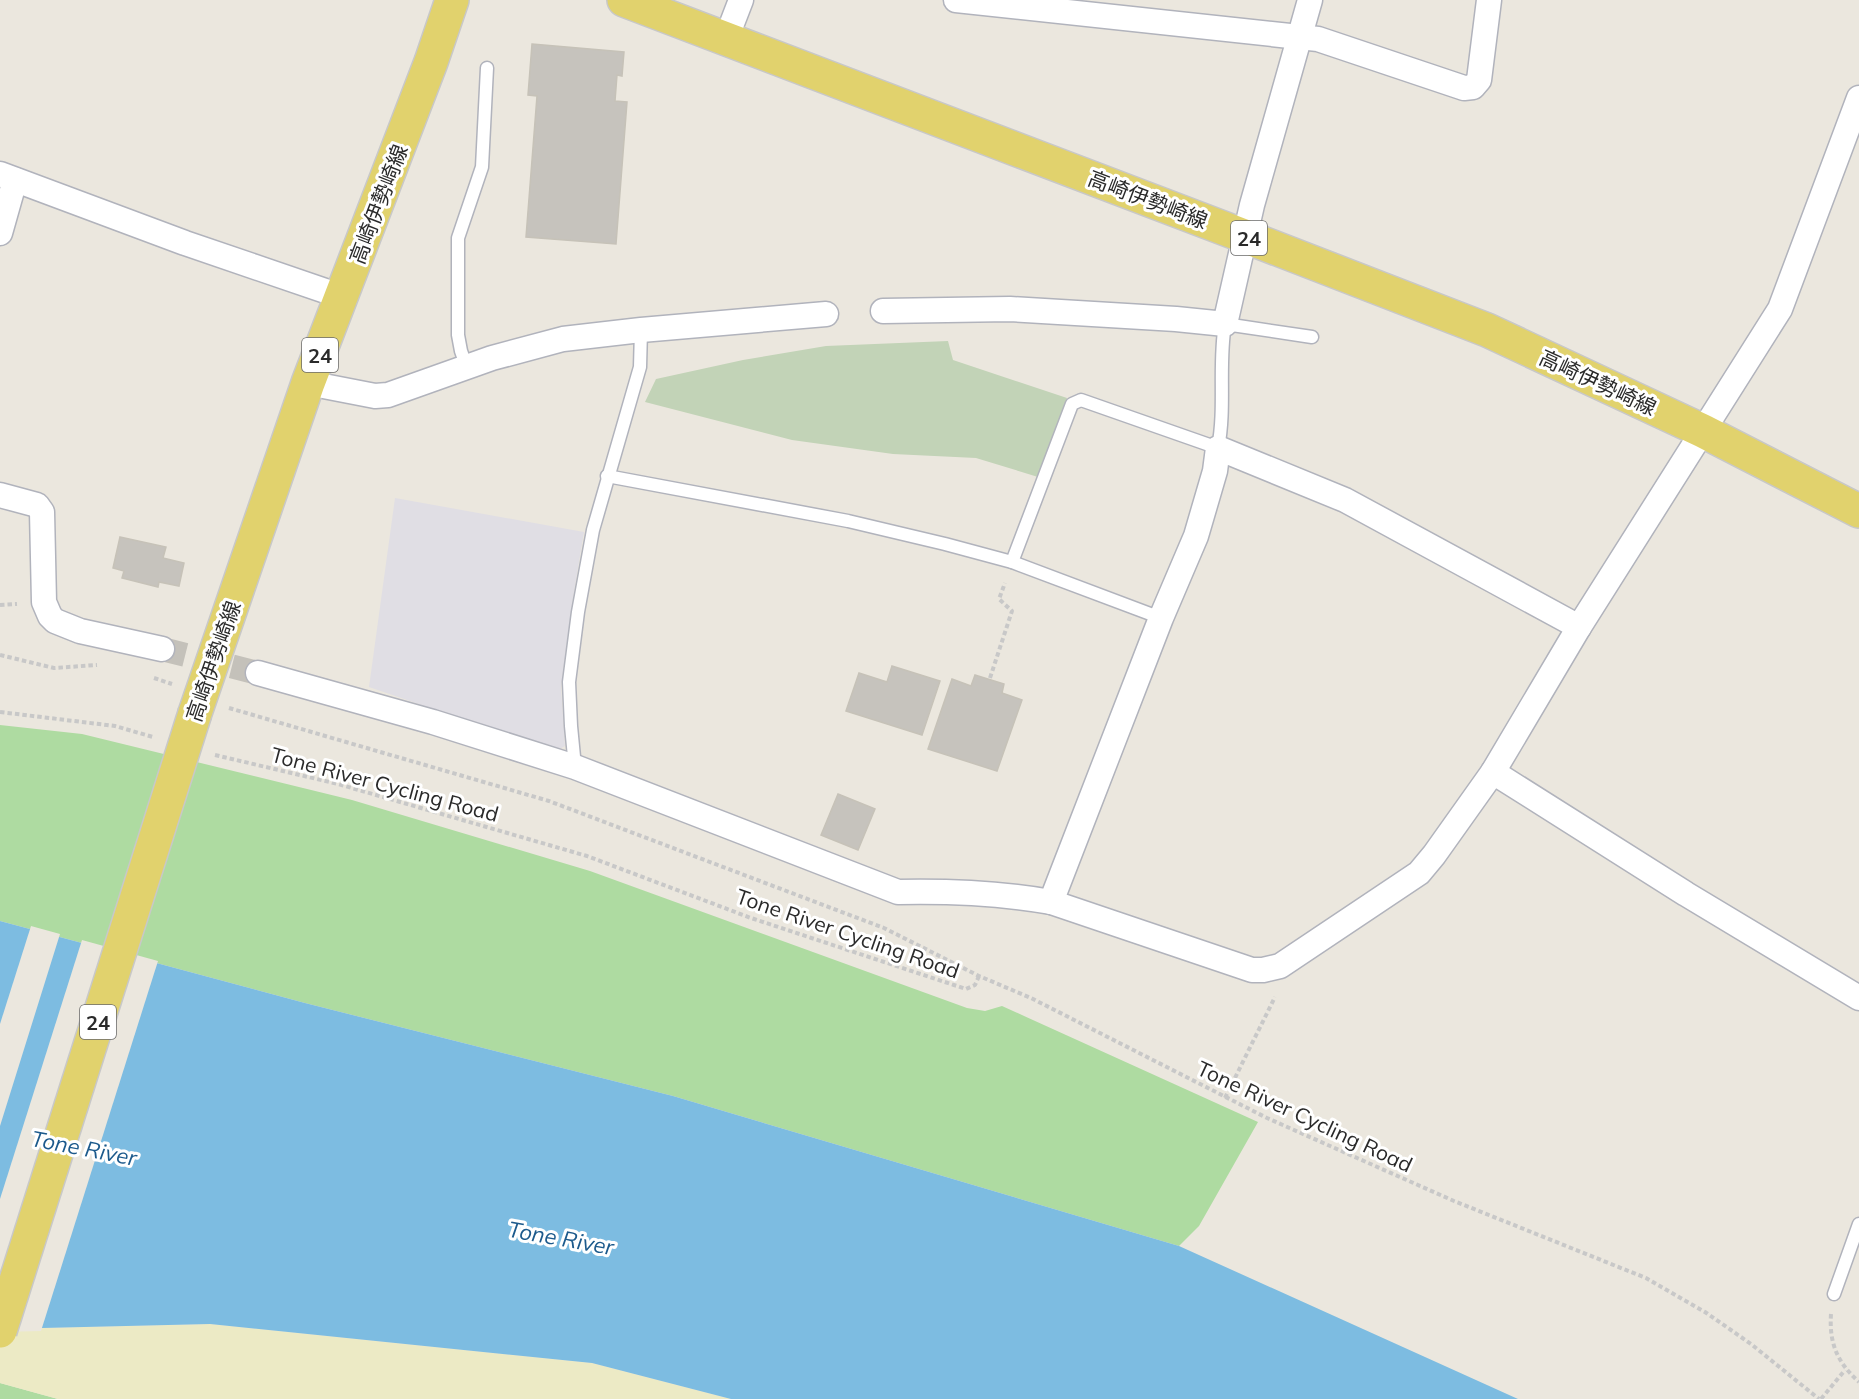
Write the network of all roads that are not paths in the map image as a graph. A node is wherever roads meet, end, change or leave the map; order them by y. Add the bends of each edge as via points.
1 (452, 0) edge
2 (624, 0) edge
3 (741, 0) edge
4 (956, 0) edge
5 (1310, 0) edge
6 (1489, 0) edge
7 (1299, 36) junction
8 (726, 39) junction
9 (487, 68) dead end
10 (1859, 98) edge
11 (8, 177) edge
12 (0, 233) edge
13 (1244, 236) junction
14 (343, 297) junction
15 (883, 311) dead end
16 (826, 314) dead end
17 (1225, 324) junction
18 (641, 330) junction
19 (1312, 337) dead end
20 (467, 368) junction
21 (308, 383) junction
22 (1703, 431) junction
23 (1218, 448) junction
24 (607, 476) junction
25 (0, 495) edge
26 (1859, 511) edge
27 (1011, 562) junction
28 (1161, 618) junction
29 (1579, 627) junction
30 (162, 649) tunnel mouth
31 (258, 673) tunnel mouth
32 (575, 767) junction
33 (1493, 772) junction
34 (1051, 902) junction
35 (1859, 998) edge
36 (1859, 1224) edge
37 (1834, 1294) road end
38 (0, 1331) edge

1 - 14 main road, 高崎伊勢崎線 / 24
2 - 8 main road, 高崎伊勢崎線 / 24
3 - 8 street
4 - 7 street
5 - 7 street
6 - 7 street via 1479,80 1473,87 1464,88
7 - 13 street
8 - 13 main road, 高崎伊勢崎線 / 24
9 - 20 lane via 482,167 458,238 458,335
10 - 22 street via 1780,309
11 - 12 street
11 - 14 street
13 - 17 street
13 - 22 main road, 高崎伊勢崎線 / 24 via 1487,330
14 - 21 main road, 高崎伊勢崎線 / 24
15 - 17 street via 1062,310
16 - 18 street
17 - 19 lane
17 - 23 lane
18 - 20 street via 563,339
18 - 24 lane via 640,367
20 - 21 street via 388,395
21 - 38 main road, 高崎伊勢崎線 / 24, bridge via 210,710
22 - 26 main road, 高崎伊勢崎線 / 24
22 - 29 street
23 - 27 lane via 1081,400 1072,404
23 - 28 street via 1196,536
23 - 29 street via 1345,500
24 - 27 lane via 848,520
24 - 32 lane via 593,530 569,682
25 - 30 street via 37,505 42,512 44,602 55,621 80,631
27 - 28 lane
28 - 34 street
29 - 33 street
31 - 32 street
32 - 34 street via 898,892 942,891
33 - 34 street via 1419,873 1280,966 1252,970
33 - 35 street
36 - 37 lane

